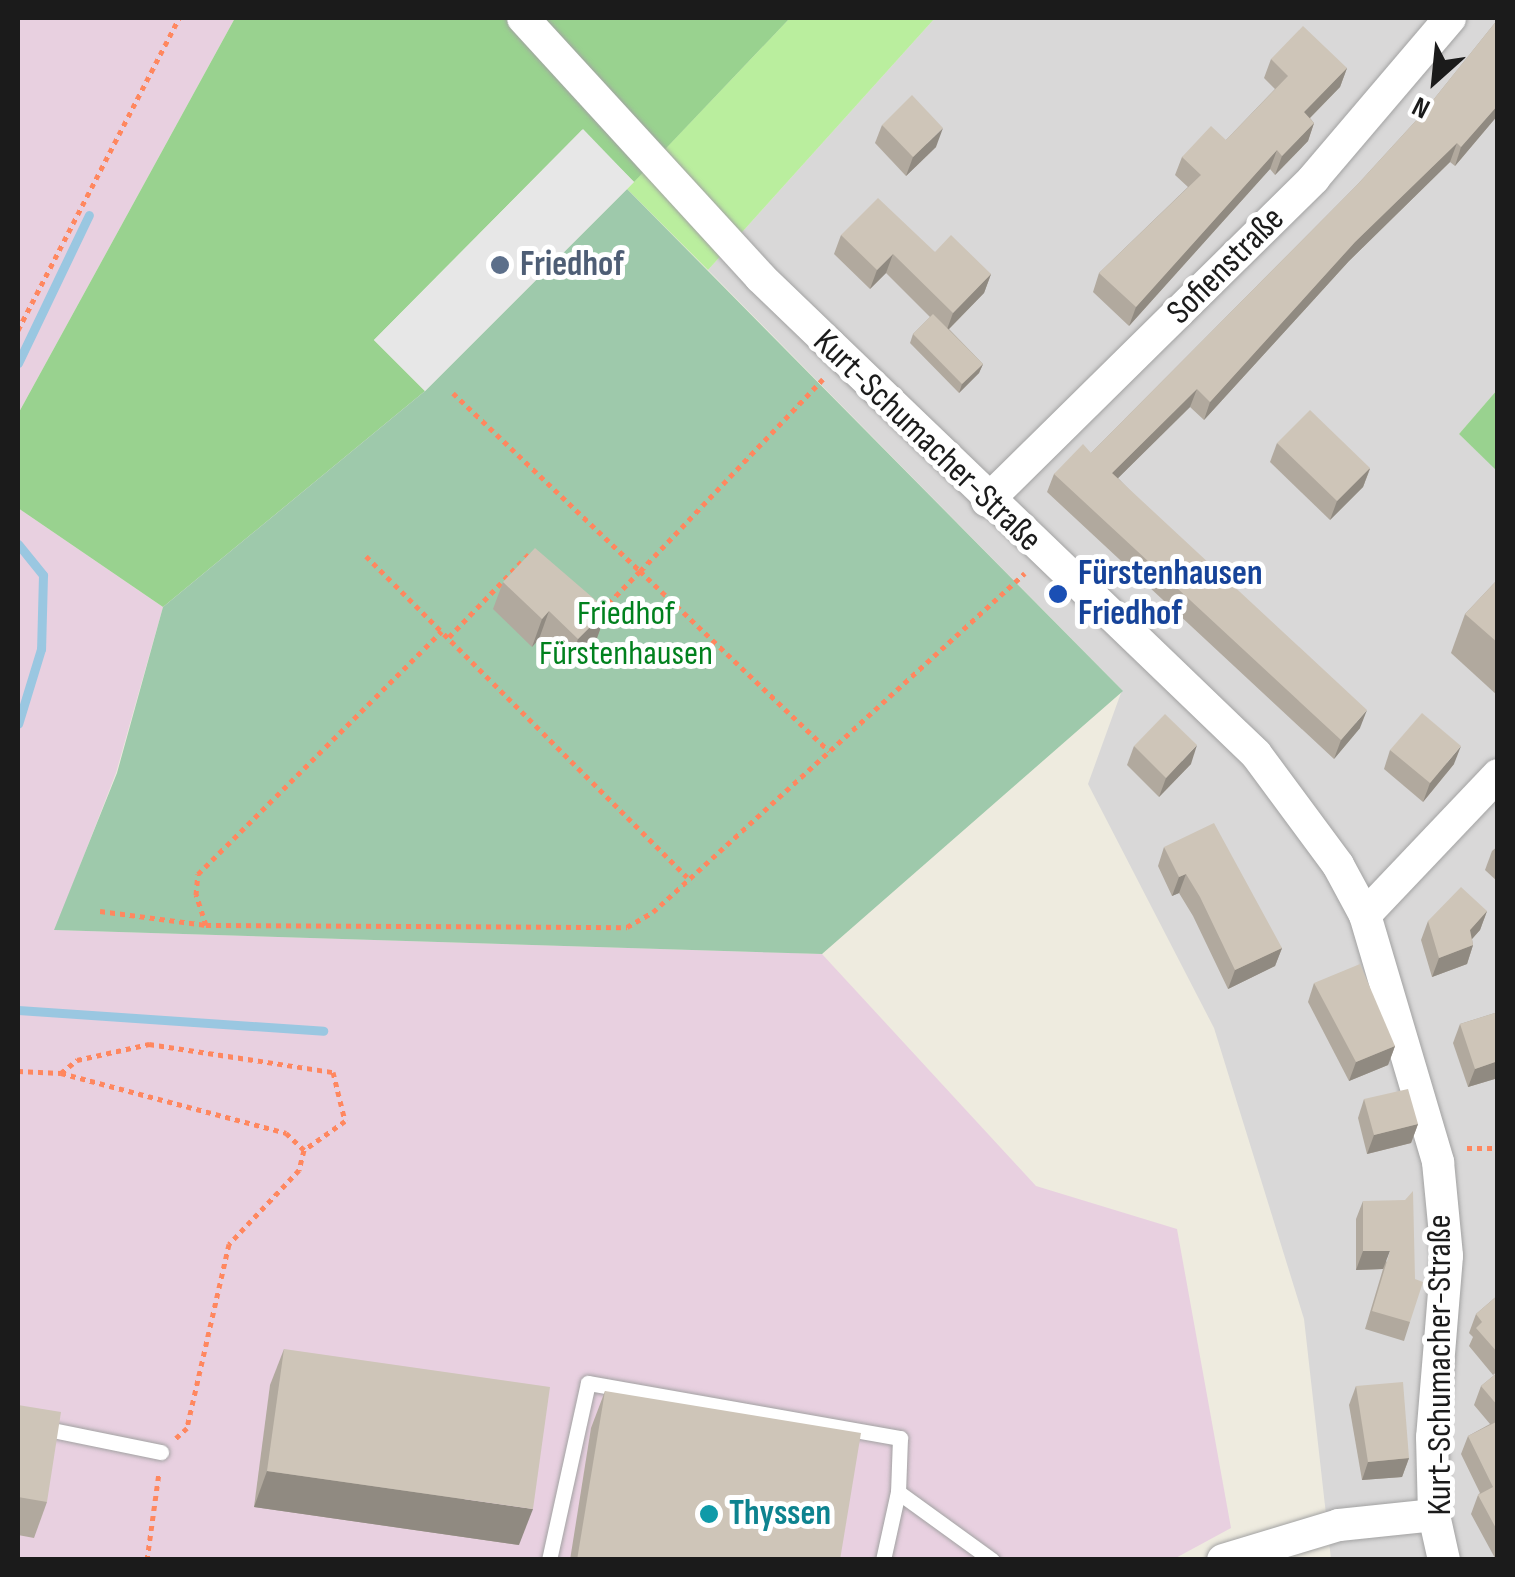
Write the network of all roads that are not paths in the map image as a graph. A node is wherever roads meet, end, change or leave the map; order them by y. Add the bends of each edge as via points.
1 (523, 18) edge
2 (1450, 18) edge
3 (987, 501) junction
4 (1498, 775) edge
5 (1365, 915) junction
6 (18, 1424) edge
7 (162, 1452) road end
8 (898, 1492) junction
9 (1434, 1514) junction
10 (549, 1560) edge
11 (883, 1560) edge
12 (992, 1560) edge
13 (1223, 1560) edge
14 (1444, 1560) edge

1 - 3 street, Kurt-Schumacher-Straße via 760,277
2 - 3 street, Sofienstraße via 1314,178
3 - 5 street, Kurt-Schumacher-Straße via 1256,754 1338,865
4 - 5 street
5 - 9 street, Kurt-Schumacher-Straße via 1438,1162 1446,1256 1432,1437
6 - 7 lane
8 - 10 lane via 900,1438 588,1383
8 - 11 lane
8 - 12 lane
9 - 13 street via 1339,1525
9 - 14 street, Kurt-Schumacher-Straße

